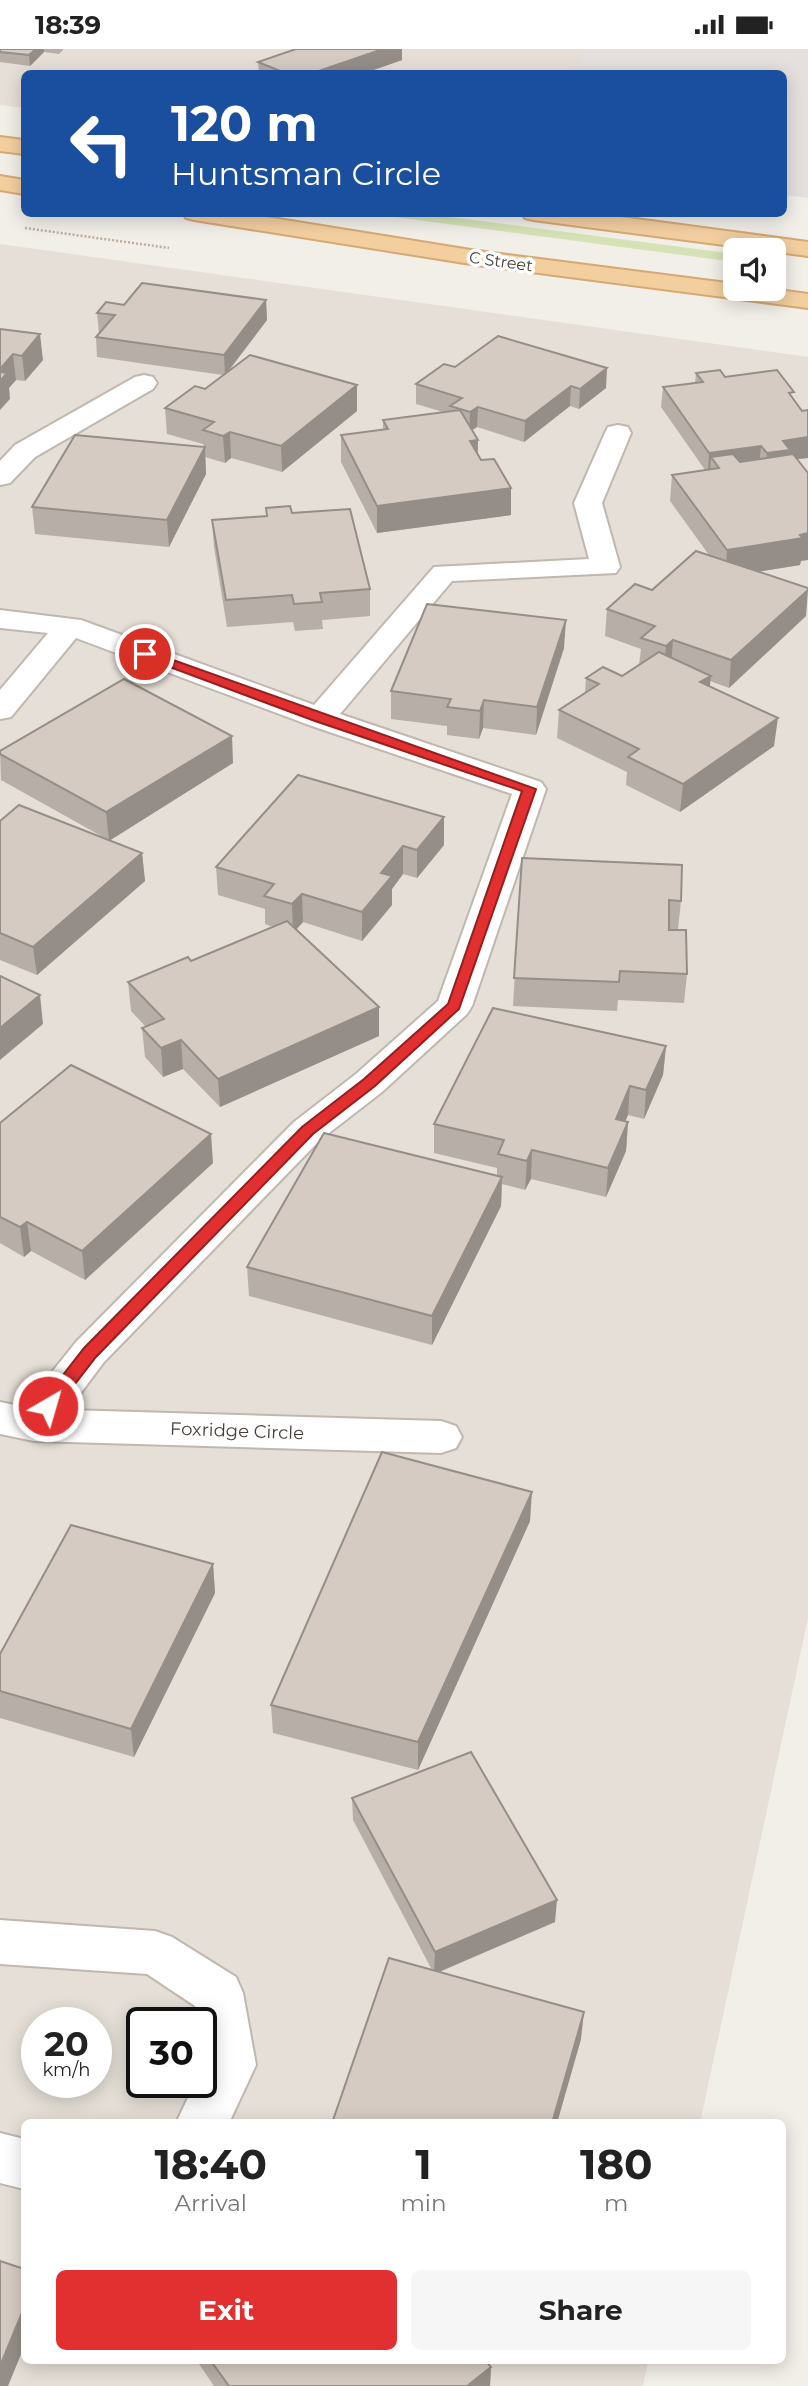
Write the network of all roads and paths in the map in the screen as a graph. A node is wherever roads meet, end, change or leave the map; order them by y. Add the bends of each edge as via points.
1 (0, 144) edge
2 (21, 147) edge
3 (0, 183) edge
4 (21, 186) edge
5 (219, 217) edge
6 (564, 217) edge
7 (808, 249) edge
8 (808, 301) edge
9 (144, 383) dead end
10 (618, 433) dead end
11 (0, 477) edge
12 (0, 619) edge
13 (70, 626) junction
14 (0, 710) edge
15 (320, 718) junction
16 (17, 1421) edge
17 (441, 1437) dead end
18 (0, 1942) edge
19 (204, 2119) edge
20 (0, 2158) edge
21 (21, 2163) edge

1 - 2 main road
3 - 4 main road
5 - 8 main road, C Street via 477,258
6 - 7 main road
9 - 11 street via 25,451
10 - 15 street via 588,502 606,567 444,573
12 - 13 street
13 - 14 street
13 - 15 street
15 - 16 street, Foxridge Circle via 530,789 454,1006 369,1083 307,1131 90,1353
16 - 17 street, Foxridge Circle
18 - 19 street via 155,1953 218,1993 230,2064
20 - 21 street

